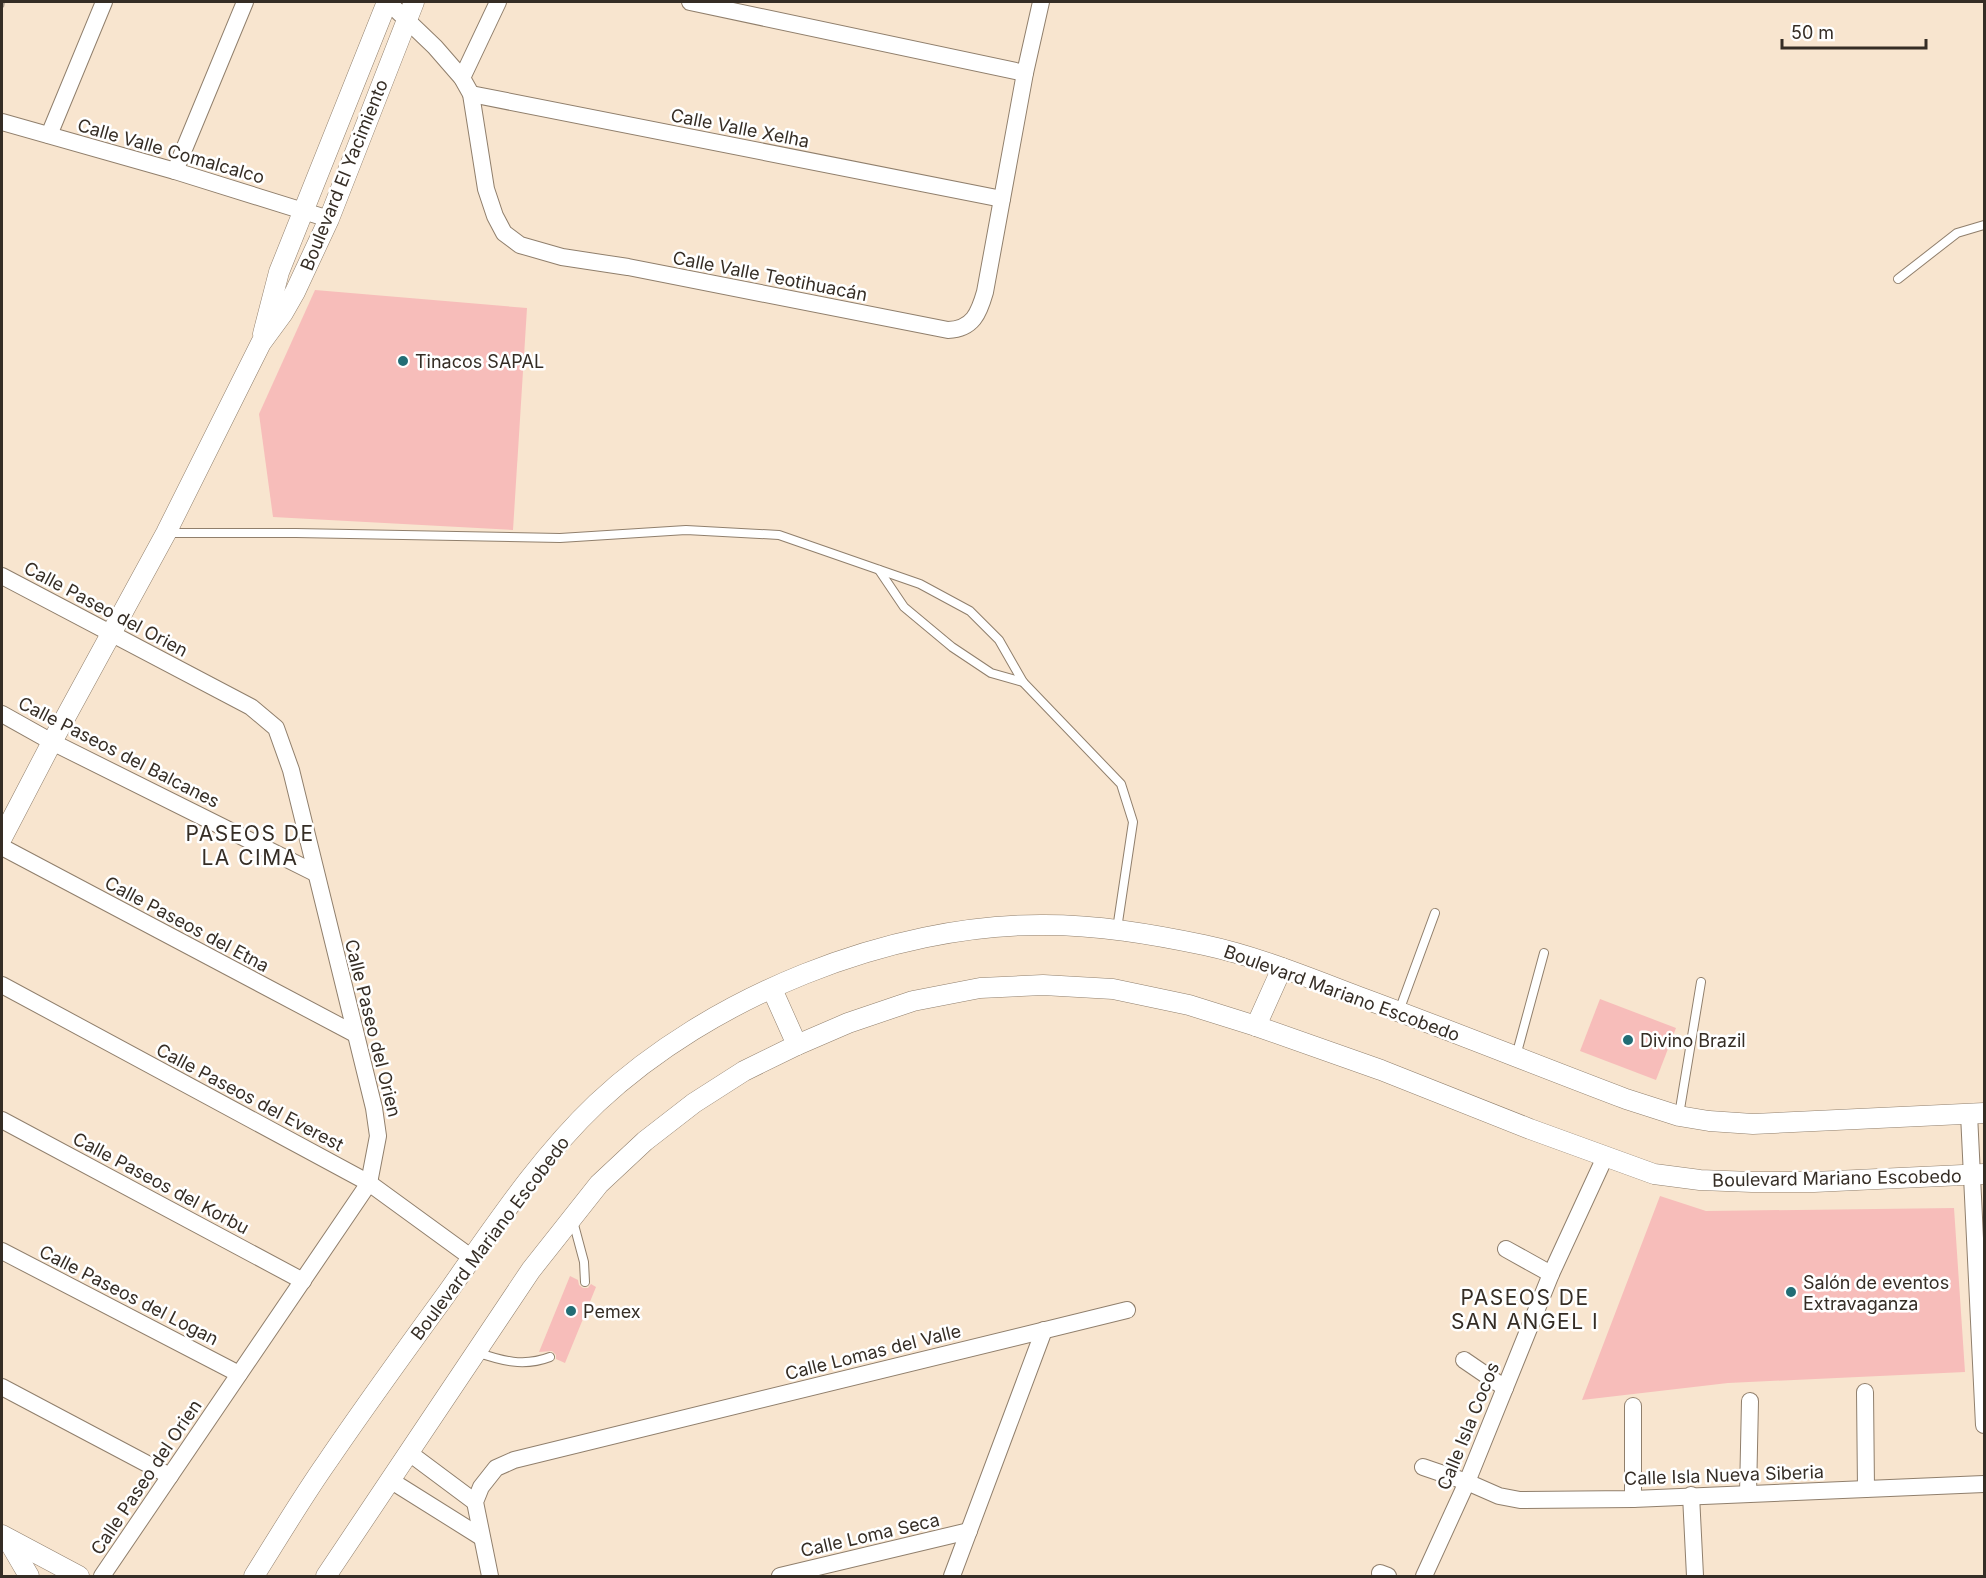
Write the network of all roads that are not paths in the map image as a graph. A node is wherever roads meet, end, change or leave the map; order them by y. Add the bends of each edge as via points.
1 (104, 2) edge
2 (245, 2) edge
3 (388, 2) edge
4 (498, 2) edge
5 (690, 2) edge
6 (1041, 2) edge
7 (411, 10) edge
8 (1025, 73) junction
9 (462, 78) junction
10 (471, 94) junction
11 (2, 122) edge
12 (49, 135) junction
13 (175, 171) junction
14 (1002, 200) junction
15 (303, 210) junction
16 (328, 219) junction
17 (1984, 225) edge
18 (1898, 279) dead end
19 (261, 342) junction
20 (166, 533) junction
21 (879, 570) junction
22 (2, 576) edge
23 (111, 634) junction
24 (1023, 682) junction
25 (2, 714) edge
26 (52, 742) junction
27 (2, 838) edge
28 (2, 847) edge
29 (315, 873) junction
30 (1436, 913) dead end
31 (1117, 929) junction
32 (1544, 953) dead end
33 (1282, 968) junction
34 (1701, 982) dead end
35 (2, 985) edge
36 (772, 989) junction
37 (1399, 1011) junction
38 (1256, 1026) junction
39 (355, 1034) junction
40 (797, 1045) junction
41 (1516, 1057) junction
42 (1977, 1113) edge
43 (1679, 1116) junction
44 (2, 1120) edge
45 (1605, 1157) junction
46 (1978, 1175) edge
47 (369, 1183) junction
48 (572, 1218) junction
49 (1506, 1249) dead end
50 (2, 1251) edge
51 (472, 1258) junction
52 (1551, 1274) junction
53 (303, 1281) junction
54 (585, 1282) dead end
55 (1127, 1310) dead end
56 (1044, 1330) junction
57 (476, 1352) junction
58 (550, 1357) dead end
59 (1464, 1360) dead end
60 (1983, 1363) edge
61 (239, 1374) junction
62 (2, 1387) edge
63 (1505, 1388) junction
64 (1864, 1392) dead end
65 (1750, 1401) dead end
66 (1633, 1406) dead end
67 (1984, 1425) edge
68 (408, 1452) junction
69 (1423, 1467) dead end
70 (170, 1476) junction
71 (390, 1480) junction
72 (1467, 1482) junction
73 (1984, 1484) edge
74 (1866, 1489) junction
75 (1748, 1494) junction
76 (1690, 1495) junction
77 (1633, 1499) junction
78 (475, 1502) junction
79 (969, 1532) junction
80 (5, 1537) edge
81 (480, 1537) junction
82 (29, 1576) edge
83 (79, 1576) edge
84 (102, 1576) edge
85 (254, 1576) edge
86 (326, 1576) edge
87 (489, 1576) edge
88 (780, 1576) edge
89 (952, 1576) edge
90 (1424, 1576) edge
91 (1695, 1576) edge

1 - 12 street
2 - 13 street
3 - 7 street, Calle Valle Teotihuacán
3 - 15 street, Boulevard El Yacimiento
4 - 9 street
5 - 8 street
6 - 8 street, Calle Valle Teotihuacán
7 - 9 street, Calle Valle Teotihuacán
7 - 16 street, Boulevard El Yacimiento
8 - 14 street, Calle Valle Teotihuacán
9 - 10 street, Calle Valle Teotihuacán
10 - 14 street, Calle Valle Xelha
10 - 14 street, Calle Valle Teotihuacán via 486,189 504,233 520,244 562,257 957,330 967,326 981,308
11 - 12 street, Calle Valle Comalcalco
12 - 13 street, Calle Valle Comalcalco
13 - 15 street, Calle Valle Comalcalco
15 - 16 street, Calle Valle Comalcalco
15 - 19 street, Boulevard El Yacimiento via 279,272
16 - 19 street, Boulevard El Yacimiento via 295,291
17 - 18 lane via 1957,232
19 - 20 street, Boulevard El Yacimiento
20 - 21 lane via 560,538 686,530 779,535
20 - 23 street, Boulevard El Yacimiento
21 - 24 lane via 904,607 952,647 991,673
21 - 24 lane via 920,584 970,611 999,640
22 - 23 street, Calle Paseo del Orien
23 - 26 street, Boulevard El Yacimiento
23 - 29 street, Calle Paseo del Orien via 251,706 276,728 291,770
24 - 31 lane via 1121,784 1133,822
25 - 26 street, Calle Paseos del Balcanes
26 - 27 street, Boulevard El Yacimiento
26 - 29 street, Calle Paseos del Balcanes
28 - 39 street, Calle Paseos del Etna
29 - 39 street, Calle Paseo del Orien
30 - 37 lane
31 - 33 street, Boulevard Mariano Escobedo via 1209,946
31 - 36 street, Boulevard Mariano Escobedo via 1044,925 970,928 899,943 830,964
32 - 41 lane
33 - 37 street, Boulevard Mariano Escobedo
33 - 38 street
34 - 43 lane
35 - 47 street, Calle Paseos del Everest
36 - 40 street
36 - 51 street, Boulevard Mariano Escobedo via 718,1016 666,1049 600,1101 556,1144
37 - 41 street, Boulevard Mariano Escobedo
38 - 40 street, Boulevard Mariano Escobedo via 1189,1005 1113,989 1044,985 980,988 913,1001
38 - 45 street, Boulevard Mariano Escobedo
39 - 47 street, Calle Paseo del Orien via 378,1136
40 - 48 street, Boulevard Mariano Escobedo via 744,1071 694,1103 645,1141 600,1184
41 - 43 street, Boulevard Mariano Escobedo
42 - 43 street, Boulevard Mariano Escobedo via 1754,1124
42 - 46 street
44 - 53 street, Calle Paseos del Korbu
45 - 46 street, Boulevard Mariano Escobedo via 1654,1174 1700,1180 1814,1182
45 - 52 street, Calle Isla Cocos
46 - 60 street
47 - 51 street, Calle Paseos del Everest
47 - 53 street, Calle Paseo del Orien
48 - 54 lane via 584,1262
48 - 57 street, Boulevard Mariano Escobedo via 531,1270
49 - 52 street
50 - 61 street, Calle Paseos del Logan
51 - 85 street, Boulevard Mariano Escobedo via 325,1464
52 - 63 street, Calle Isla Cocos
53 - 61 street, Calle Paseo del Orien
55 - 56 street, Calle Lomas del Valle
56 - 78 street, Calle Lomas del Valle via 514,1460 496,1468
56 - 79 street
57 - 58 lane via 514,1363
57 - 68 street, Boulevard Mariano Escobedo
59 - 63 street
60 - 67 street
61 - 70 street, Calle Paseo del Orien
62 - 70 street
63 - 72 street, Calle Isla Cocos
64 - 74 street
65 - 75 street
66 - 77 street
68 - 71 street, Boulevard Mariano Escobedo
68 - 78 street
69 - 72 street, Calle Isla Nueva Siberia
70 - 84 street, Calle Paseo del Orien
71 - 81 street
71 - 86 street, Boulevard Mariano Escobedo
72 - 77 street, Calle Isla Nueva Siberia via 1520,1500
72 - 90 street, Calle Isla Cocos
73 - 74 street, Calle Isla Nueva Siberia
74 - 75 street, Calle Isla Nueva Siberia
75 - 76 street, Calle Isla Nueva Siberia
76 - 77 street, Calle Isla Nueva Siberia
76 - 91 street
78 - 81 street
79 - 88 street, Calle Loma Seca
79 - 89 street
80 - 82 street
80 - 83 street
81 - 87 street

